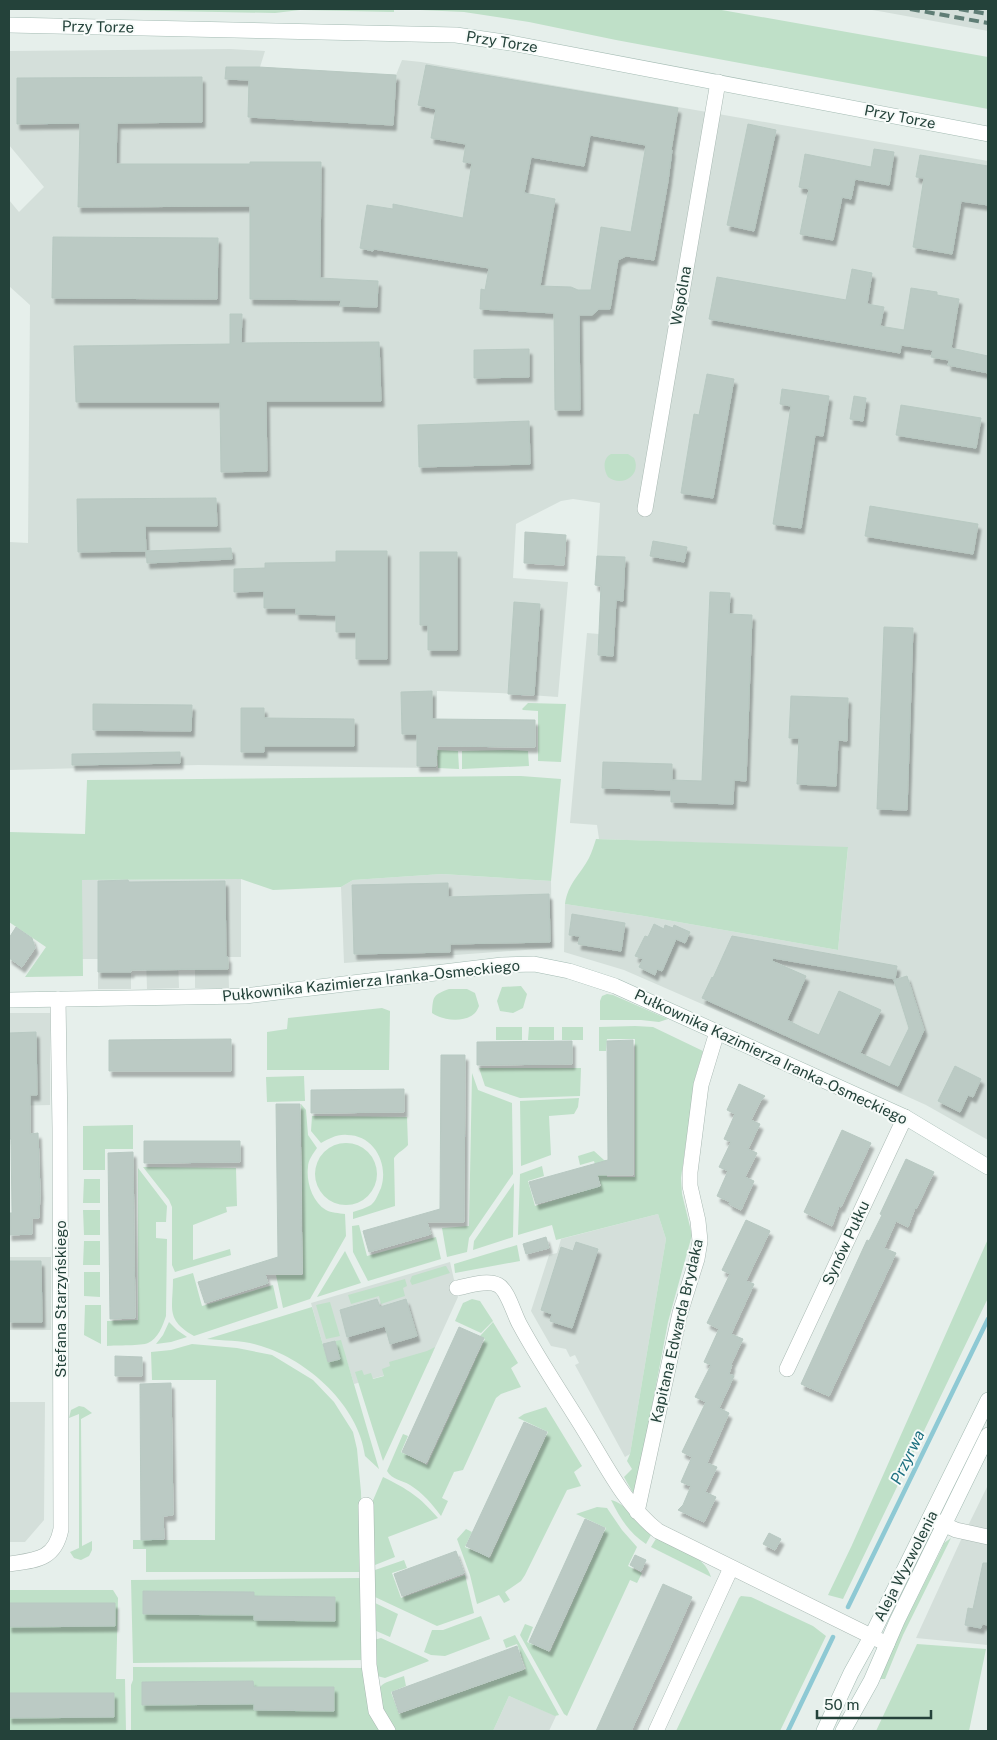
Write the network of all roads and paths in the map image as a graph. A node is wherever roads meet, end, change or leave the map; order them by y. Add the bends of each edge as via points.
1 (9, 25) edge
2 (718, 82) junction
3 (988, 134) edge
4 (645, 509) dead end
5 (58, 999) junction
6 (9, 1000) edge
7 (717, 1032) junction
8 (905, 1117) junction
9 (988, 1167) edge
10 (457, 1288) dead end
11 (787, 1369) dead end
12 (988, 1400) edge
13 (988, 1435) edge
14 (366, 1505) dead end
15 (637, 1512) junction
16 (937, 1522) junction
17 (988, 1537) edge
18 (9, 1564) edge
19 (731, 1568) junction
20 (871, 1637) junction
21 (886, 1644) junction
22 (388, 1731) edge
23 (656, 1731) edge
24 (824, 1731) edge
25 (843, 1731) edge

1 - 2 street, Przy Torze via 456,34
2 - 3 street, Przy Torze
2 - 4 street, Wspólna
5 - 6 street, Pułkownika Kazimierza Iranka-Osmeckiego
5 - 7 street, Pułkownika Kazimierza Iranka-Osmeckiego via 245,996 502,965 534,964 569,970 615,986
5 - 18 street, Stefana Starzyńskiego via 61,1529 56,1545 47,1555
7 - 8 street, Pułkownika Kazimierza Iranka-Osmeckiego
7 - 15 street, Kapitana Edwarda Brydaka via 701,1085 690,1172 700,1241 697,1259 678,1323
8 - 9 street, Pułkownika Kazimierza Iranka-Osmeckiego
8 - 11 street, Synów Pułku
10 - 15 street via 488,1283 498,1285 504,1291 519,1324
12 - 16 street, Aleja Wyzwolenia
13 - 16 street, Aleja Wyzwolenia
14 - 22 street via 369,1665 376,1711
15 - 19 street via 658,1531
16 - 17 street
16 - 20 street, Aleja Wyzwolenia
16 - 21 street, Aleja Wyzwolenia
19 - 20 street
19 - 23 street
20 - 21 street
20 - 24 street, Aleja Wyzwolenia
21 - 25 street, Aleja Wyzwolenia via 871,1681

